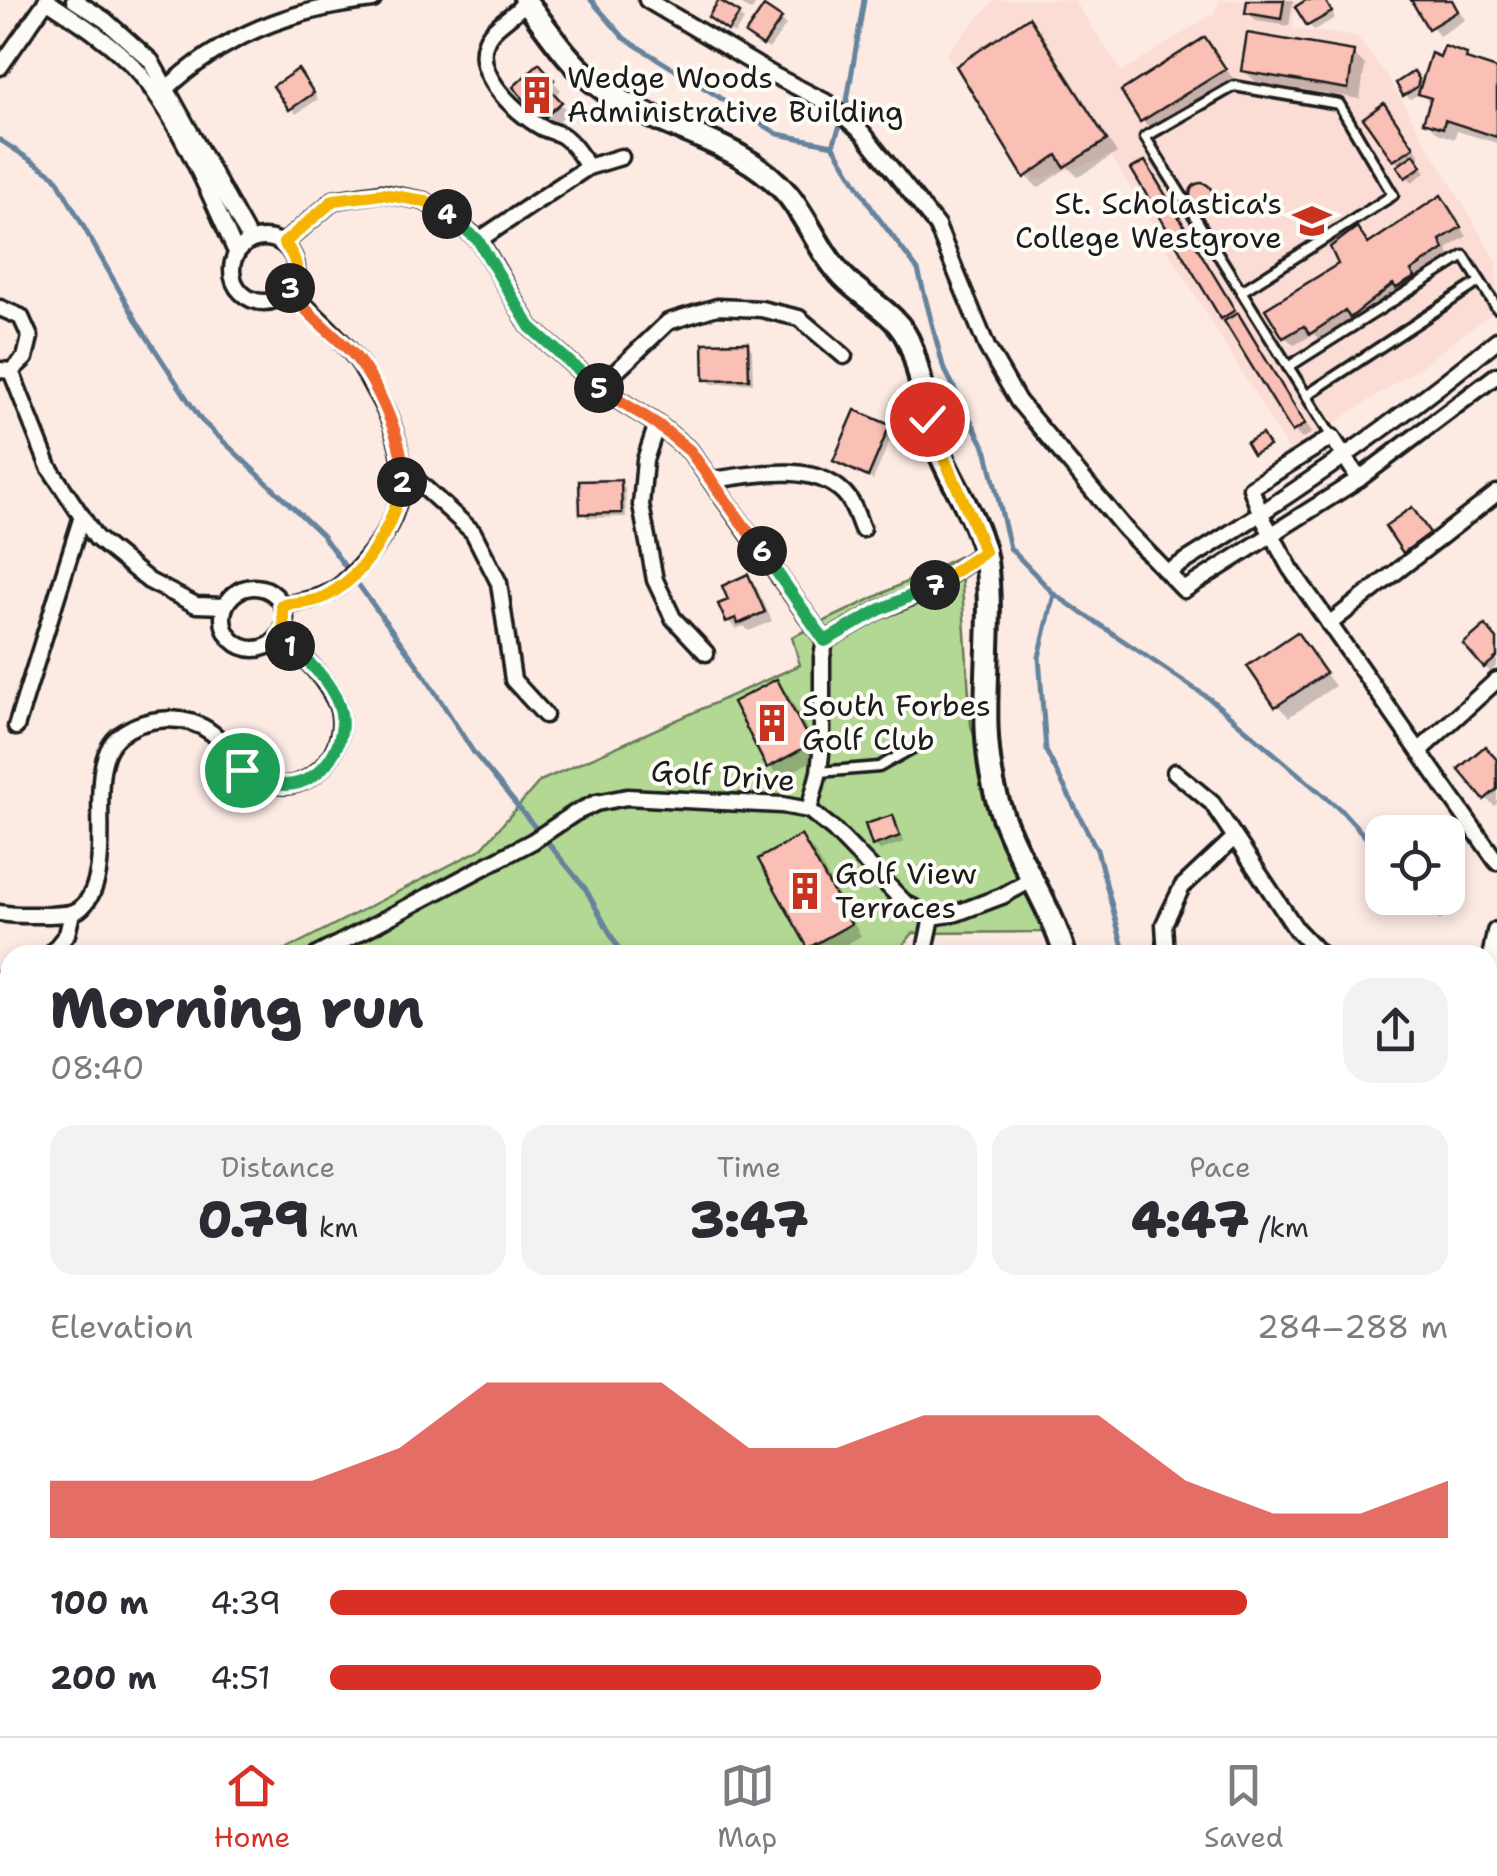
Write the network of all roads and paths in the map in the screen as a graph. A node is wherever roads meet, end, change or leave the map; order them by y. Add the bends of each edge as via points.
1 (46, 0) edge
2 (74, 0) edge
3 (373, 0) edge
4 (525, 0) edge
5 (647, 0) edge
6 (0, 67) edge
7 (162, 93) junction
8 (621, 157) dead end
9 (588, 168) junction
10 (250, 240) junction
11 (478, 240) junction
12 (284, 243) junction
13 (236, 252) junction
14 (1478, 282) junction
15 (289, 290) junction
16 (1242, 291) junction
17 (0, 308) edge
18 (1497, 308) edge
19 (1497, 340) edge
20 (844, 356) dead end
21 (1288, 367) junction
22 (5, 371) edge
23 (1497, 375) edge
24 (599, 388) junction
25 (1306, 395) junction
26 (657, 424) junction
27 (1332, 437) junction
28 (1344, 457) junction
29 (404, 469) junction
30 (1359, 479) junction
31 (712, 480) junction
32 (1497, 492) edge
33 (1261, 515) junction
34 (82, 516) junction
35 (862, 530) dead end
36 (1272, 536) junction
37 (984, 552) junction
38 (1168, 572) junction
39 (282, 605) junction
40 (225, 606) junction
41 (1330, 624) junction
42 (279, 636) junction
43 (825, 641) junction
44 (706, 653) dead end
45 (1497, 680) edge
46 (544, 716) dead end
47 (16, 727) dead end
48 (918, 746) dead end
49 (1420, 750) junction
50 (820, 772) junction
51 (1175, 772) dead end
52 (809, 810) junction
53 (1233, 839) junction
54 (1497, 862) edge
55 (1032, 880) junction
56 (0, 913) edge
57 (72, 913) junction
58 (932, 917) junction
59 (58, 945) edge
60 (336, 945) edge
61 (926, 945) edge
62 (1062, 945) edge
63 (1165, 945) edge
64 (1311, 945) edge

1 - 6 street
1 - 7 street via 96,32
2 - 7 street via 150,61
3 - 7 street via 271,21 226,43
4 - 9 street via 492,33 484,51 487,74 539,126 564,137
4 - 37 main road via 598,86 766,173 843,277 888,312 910,344 927,419
5 - 38 street via 830,104 863,133 937,226 1018,400
7 - 10 street
7 - 13 street
8 - 9 street
9 - 11 street
10 - 12 street
10 - 13 street
11 - 12 street via 424,201 382,194 334,200
11 - 24 street via 530,327
12 - 15 street via 296,263
13 - 15 street via 233,280 242,294 269,302
14 - 18 lane
14 - 21 lane via 1464,256
14 - 25 lane
15 - 29 street via 356,358 394,426
16 - 16 lane via 1393,195 1339,104 1234,86 1144,137
16 - 21 lane
17 - 22 street via 21,317 30,337 25,358
19 - 28 street
20 - 24 street via 798,318 717,307 668,322
21 - 25 lane
22 - 34 street via 48,466
23 - 30 street
24 - 26 street
25 - 27 lane
26 - 31 street
26 - 44 street via 641,506 656,580 674,618
27 - 28 street
27 - 33 street via 1251,488
28 - 30 street
28 - 33 street
29 - 39 street via 396,510 347,582 319,600
29 - 46 street via 473,532 499,583 513,680
30 - 36 street
31 - 35 street via 765,474 822,478 843,492
31 - 43 street
32 - 41 street
33 - 36 street
33 - 38 street
34 - 40 street via 96,538 150,580 196,605
34 - 47 street
36 - 38 street via 1184,590
36 - 41 street
37 - 43 street via 928,590
37 - 55 main road via 989,757 995,794
39 - 40 street via 256,586 232,595
39 - 42 street
40 - 42 street via 226,632 234,642 258,649
41 - 49 street
42 - 57 street via 319,671 340,707 342,732 334,754 290,785 242,770 211,732 180,719 143,722 116,737 100,768 94,884
43 - 50 street
45 - 49 street
48 - 50 lane via 879,768
49 - 54 street
50 - 52 street
51 - 53 street via 1212,803
52 - 58 street, Golf Drive via 905,902
52 - 60 street, Golf Drive via 627,797 596,803
53 - 63 street via 1182,888 1164,924
53 - 64 street
55 - 58 street via 958,913
55 - 62 main road
56 - 57 street
57 - 59 street
58 - 61 street

